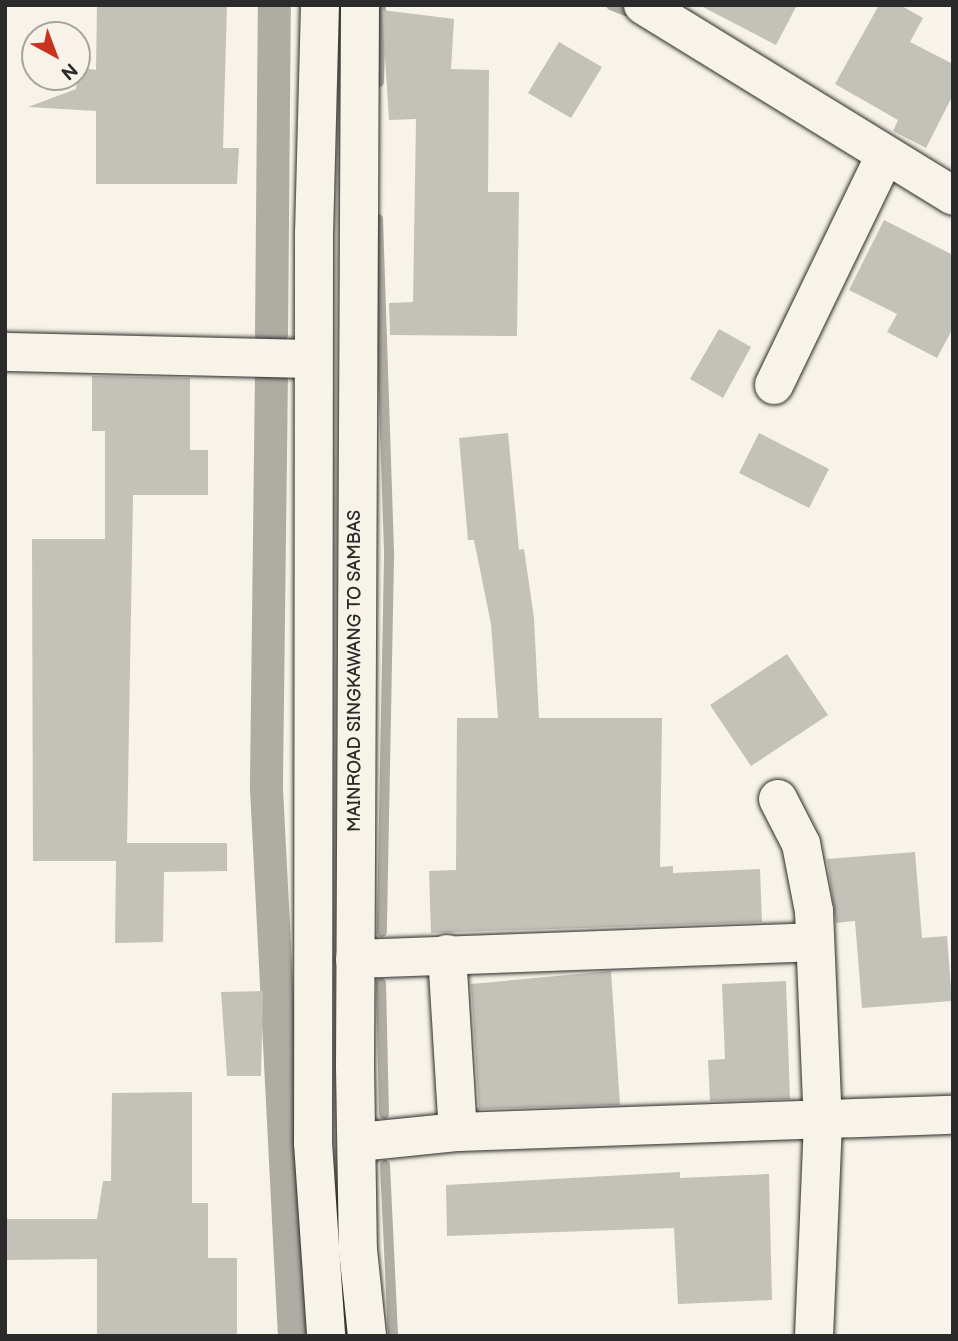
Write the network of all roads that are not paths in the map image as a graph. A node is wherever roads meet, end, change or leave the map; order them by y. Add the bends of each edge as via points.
1 (320, 5) edge
2 (360, 5) edge
3 (643, 5) edge
4 (885, 155) junction
5 (953, 197) edge
6 (5, 352) edge
7 (313, 359) junction
8 (774, 385) dead end
9 (316, 533) junction
10 (356, 535) junction
11 (778, 799) dead end
12 (814, 942) junction
13 (447, 954) junction
14 (355, 959) junction
15 (953, 1115) edge
16 (823, 1122) junction
17 (458, 1132) junction
18 (359, 1142) junction
19 (326, 1336) edge
20 (367, 1336) edge
21 (814, 1336) edge

1 - 7 main road
2 - 10 main road, MAINROAD SINGKAWANG TO SAMBAS
3 - 4 main road
4 - 5 main road
4 - 8 main road
6 - 7 main road
7 - 9 main road
9 - 10 main road
9 - 19 main road via 313,1143
10 - 14 main road, MAINROAD SINGKAWANG TO SAMBAS
11 - 12 main road via 809,873
12 - 13 main road
12 - 16 main road
13 - 14 main road
13 - 17 main road
14 - 18 main road, MAINROAD SINGKAWANG TO SAMBAS
15 - 16 main road
16 - 17 main road
16 - 21 main road
17 - 18 main road
18 - 20 main road, MAINROAD SINGKAWANG TO SAMBAS via 358,1250

